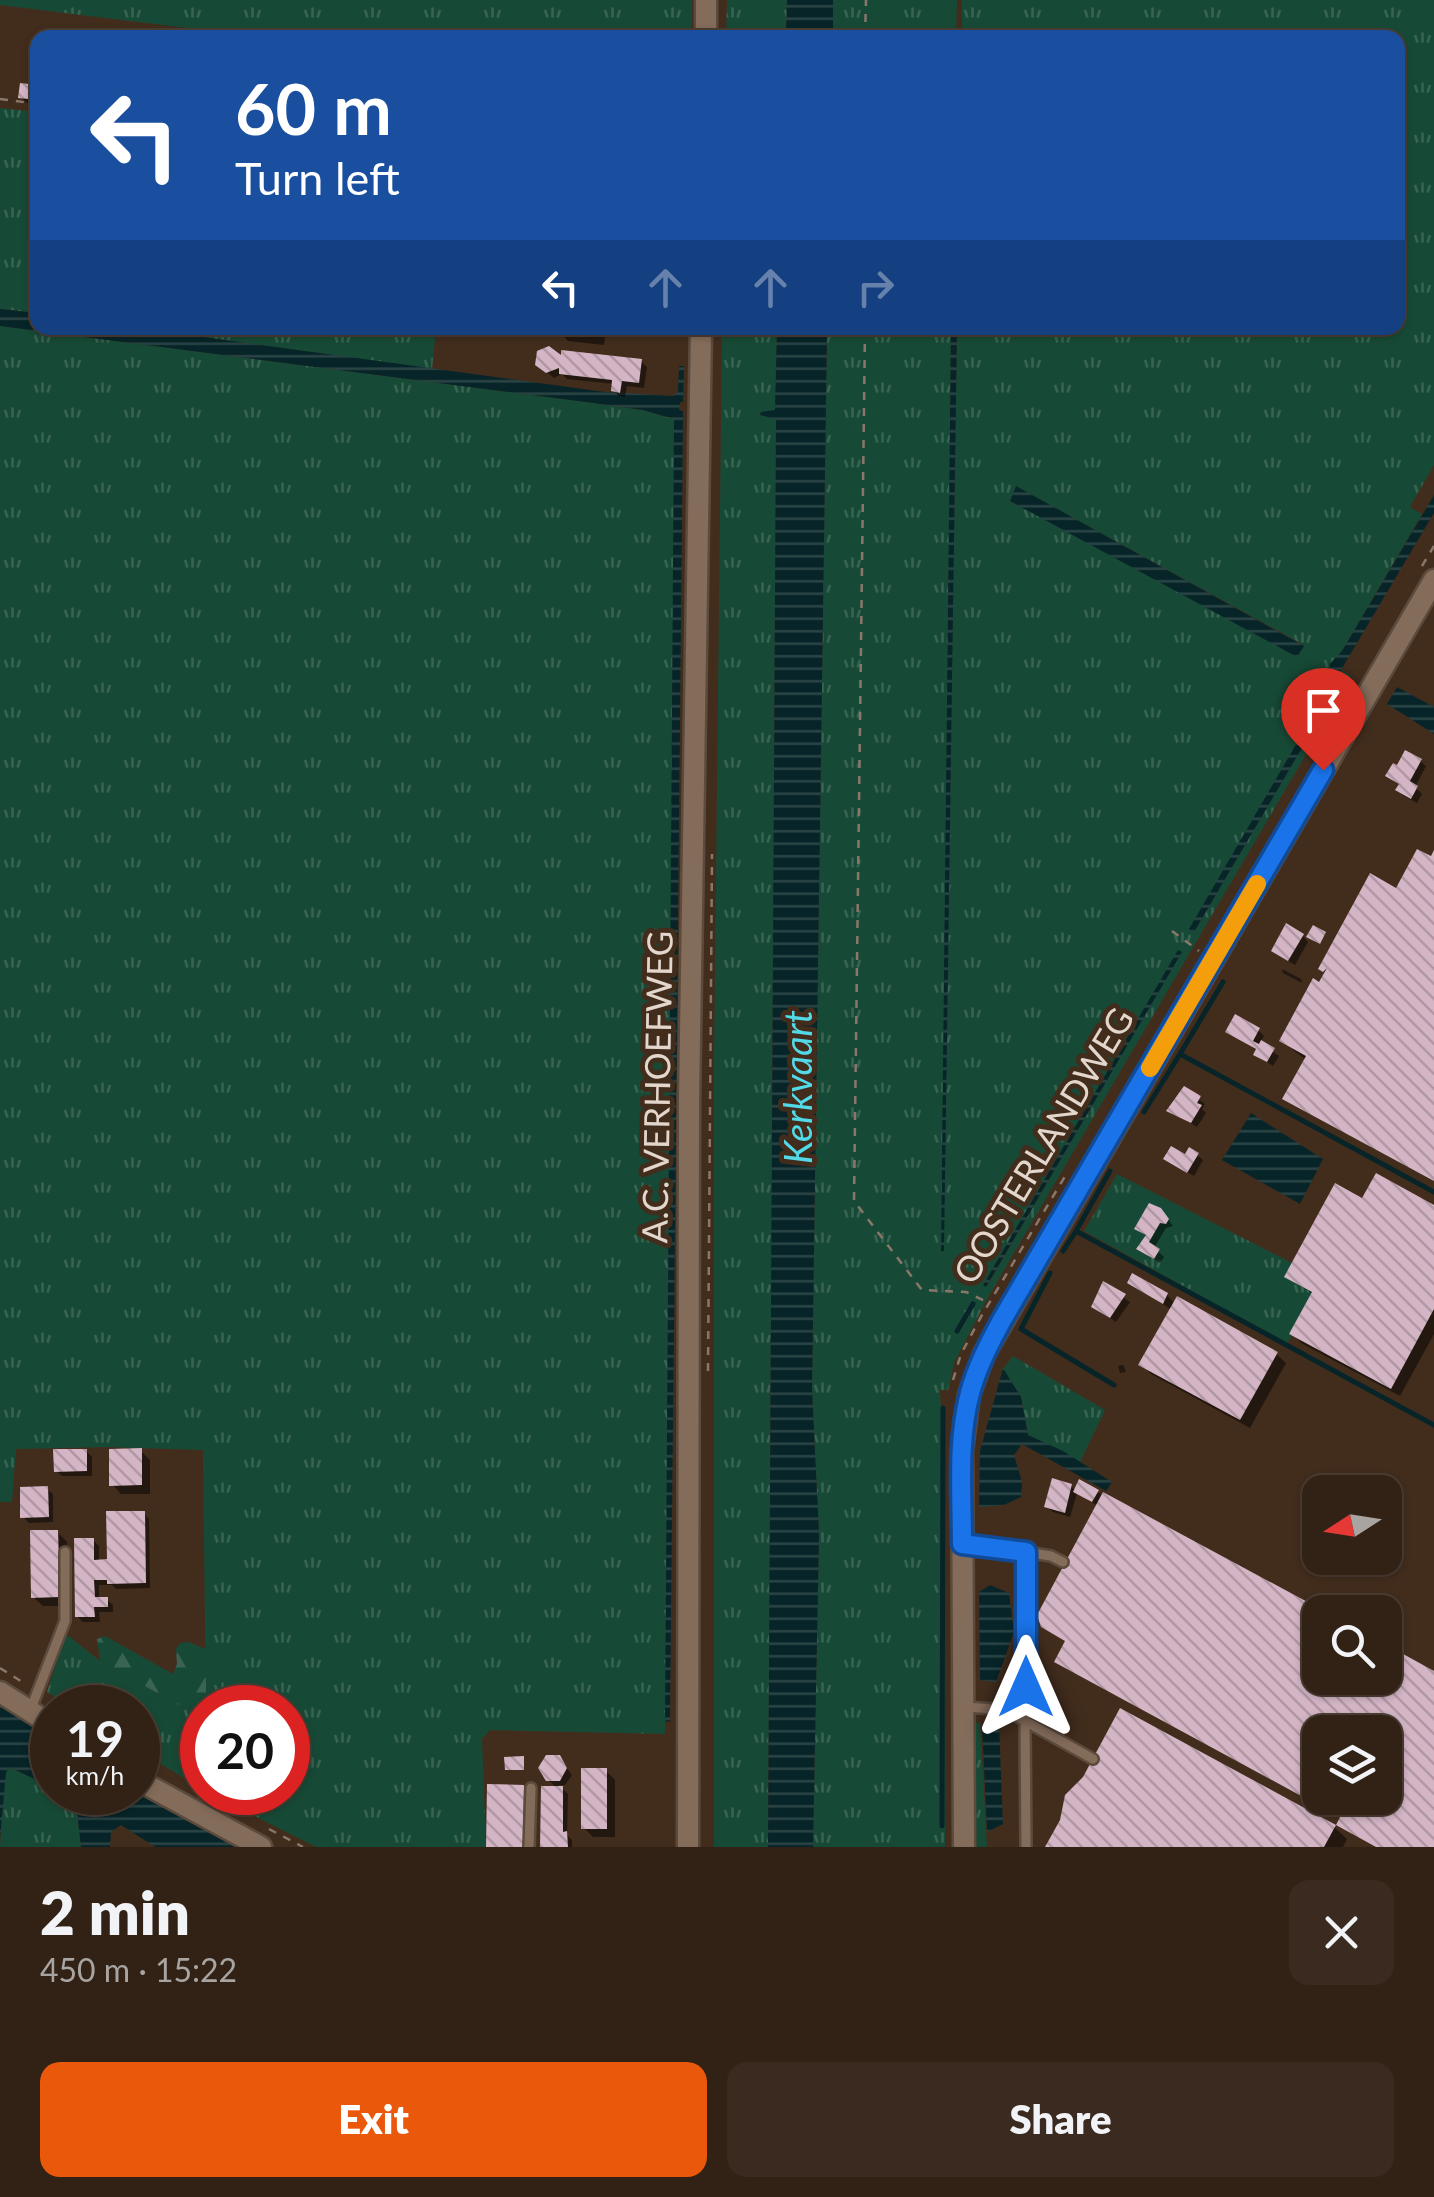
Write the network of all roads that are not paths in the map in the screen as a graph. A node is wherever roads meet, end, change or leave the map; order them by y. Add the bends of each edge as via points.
1 (706, 0) edge
2 (706, 30) edge
3 (701, 335) edge
4 (1424, 580) edge
5 (962, 1544) junction
6 (65, 1552) dead end
7 (1026, 1552) junction
8 (1063, 1562) dead end
9 (40, 1685) edge
10 (0, 1692) edge
11 (963, 1707) junction
12 (30, 1711) edge
13 (1025, 1721) junction
14 (1093, 1758) dead end
15 (531, 1788) dead end
16 (160, 1792) edge
17 (262, 1847) edge
18 (529, 1847) edge
19 (688, 1847) edge
20 (964, 1847) edge
21 (1026, 1847) edge

1 - 2 street
3 - 19 street, A.C. VERHOEFWEG via 689,1101
4 - 5 street, OOSTERLANDWEG via 984,1354 969,1395 962,1450
5 - 7 lane
5 - 11 street, OOSTERLANDWEG
6 - 9 lane via 66,1621
7 - 8 lane
7 - 13 lane
10 - 12 street
11 - 13 lane via 1006,1710
11 - 20 street, OOSTERLANDWEG
13 - 14 lane
13 - 21 lane
15 - 18 lane
16 - 17 street

